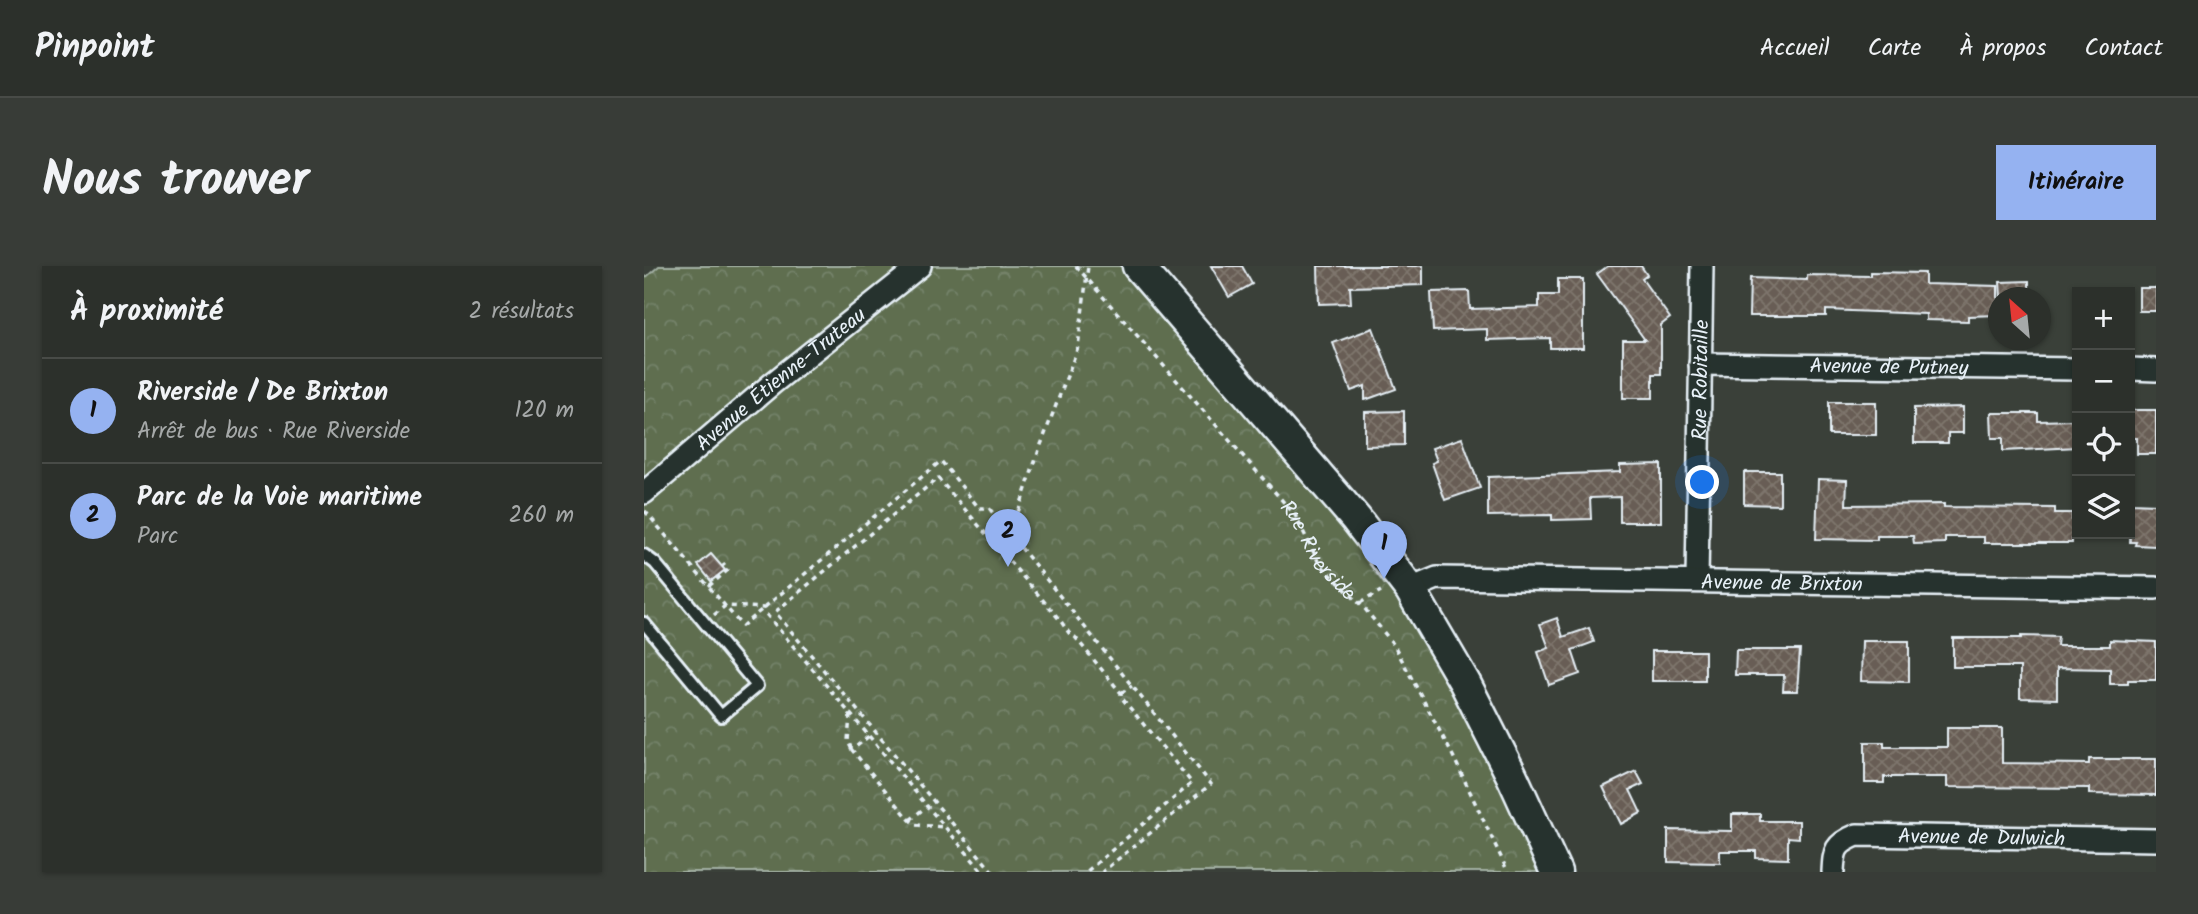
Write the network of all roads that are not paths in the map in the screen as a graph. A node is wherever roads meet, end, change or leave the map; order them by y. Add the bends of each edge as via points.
1 (920, 266) edge
2 (1138, 266) edge
3 (1702, 266) edge
4 (1700, 365) junction
5 (2072, 369) edge
6 (2135, 369) edge
7 (2156, 370) edge
8 (644, 493) edge
9 (645, 557) edge
10 (1697, 580) junction
11 (2156, 587) edge
12 (1399, 588) junction
13 (644, 624) edge
14 (2156, 840) edge
15 (1556, 872) edge
16 (1833, 872) edge

1 - 8 street, Avenue Étienne-Truteau
2 - 12 street, Rue Riverside via 1356,519
3 - 4 street, Rue Robitaille
4 - 5 street, Avenue de Putney
4 - 10 street, Rue Robitaille
6 - 7 street
9 - 13 lane via 655,563 757,686 721,716
10 - 11 street, Avenue de Brixton
10 - 12 street, Avenue de Brixton via 1437,578
12 - 15 street, Rue Riverside via 1470,693
14 - 16 street, Avenue de Dulwich via 1857,835 1843,840 1834,852

